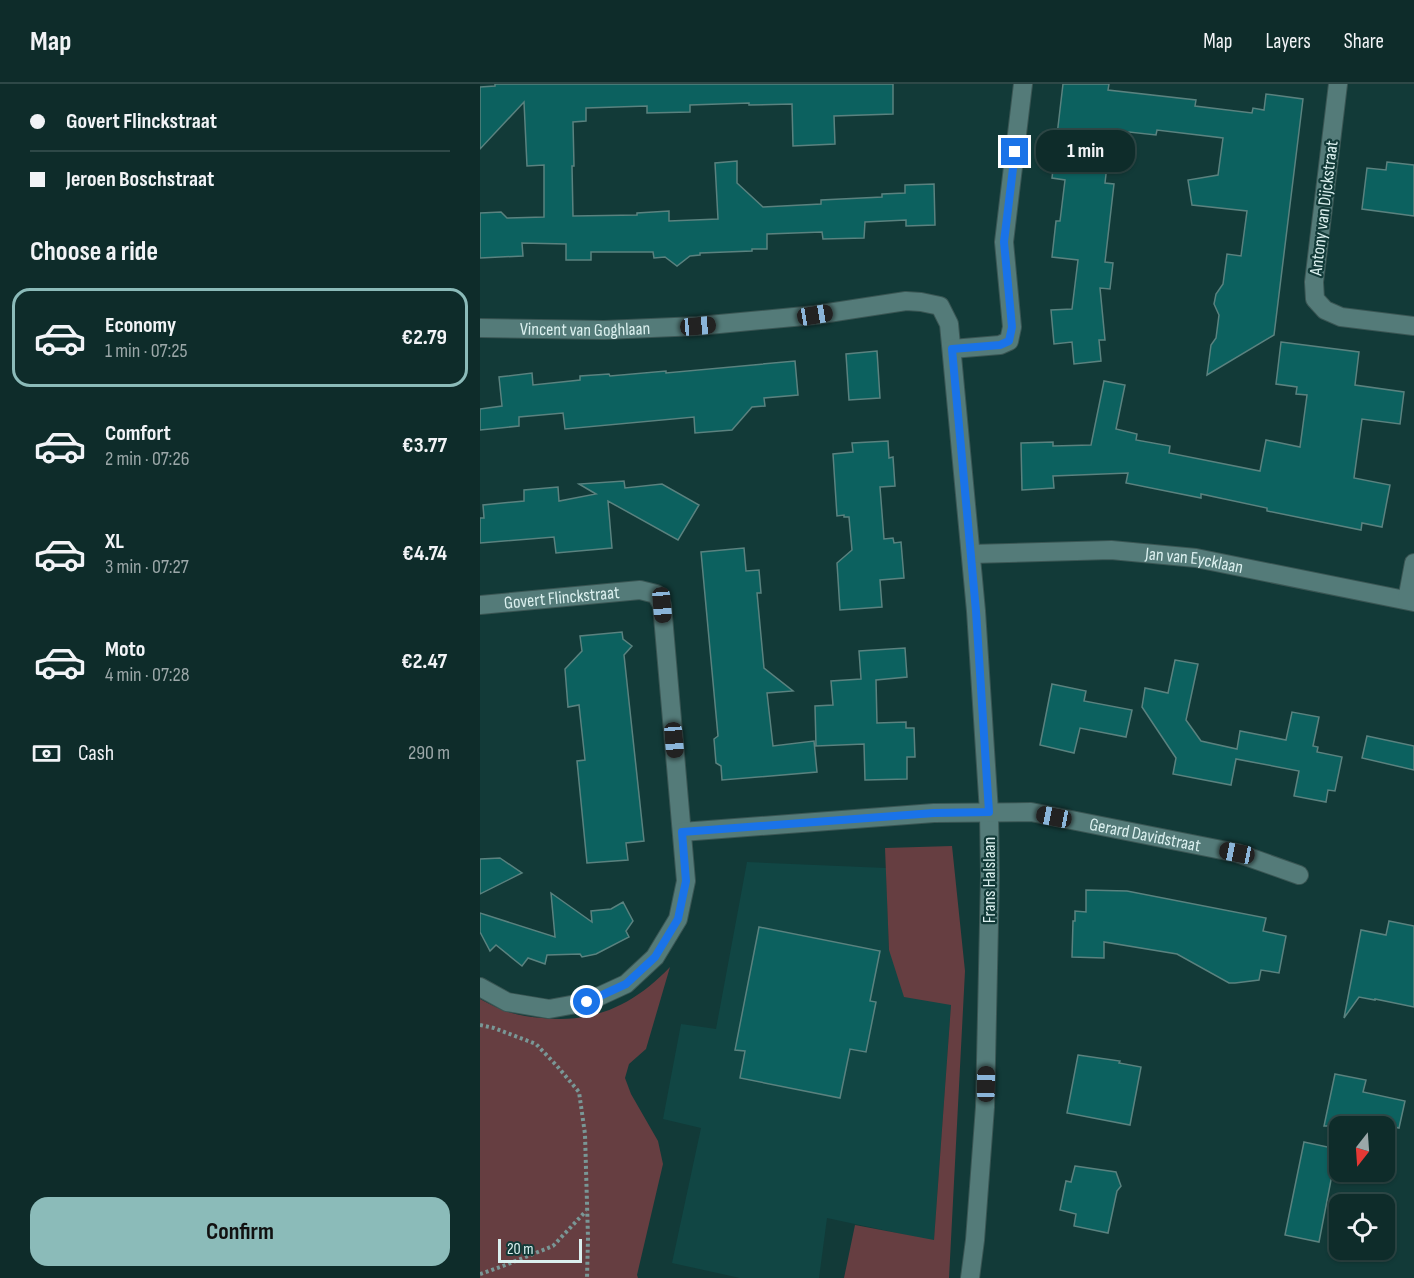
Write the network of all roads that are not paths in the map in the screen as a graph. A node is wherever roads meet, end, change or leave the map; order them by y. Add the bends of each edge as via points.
1 (1023, 84) edge
2 (1338, 84) edge
3 (940, 306) joint
4 (1414, 326) edge
5 (480, 328) edge
6 (952, 349) junction
7 (971, 554) junction
8 (1414, 563) edge
9 (1411, 601) edge
10 (480, 605) edge
11 (989, 812) junction
12 (682, 832) junction
13 (1299, 875) dead end
14 (480, 987) edge
15 (970, 1278) edge

1 - 6 street via 1004,242 1012,327 1009,341
2 - 4 street, Antony van Dijckstraat via 1315,299 1325,310 1341,317
3 - 5 street, Vincent van Goghlaan via 906,301 815,315 698,326 604,330
3 - 6 street, Frans Halslaan via 950,324
6 - 7 street, Frans Halslaan
7 - 9 street, Jan van Eycklaan via 1112,550 1185,557
7 - 11 street, Frans Halslaan
8 - 9 street
10 - 12 street, Govert Flinckstraat via 640,590 656,594 662,605
11 - 12 street
11 - 13 street, Gerard Davidstraat via 1030,812 1237,853
11 - 15 street, Frans Halslaan via 985,1107
12 - 14 street, Govert Flinckstraat via 686,881 678,919 655,957 626,984 587,1002 549,1009 507,1002

